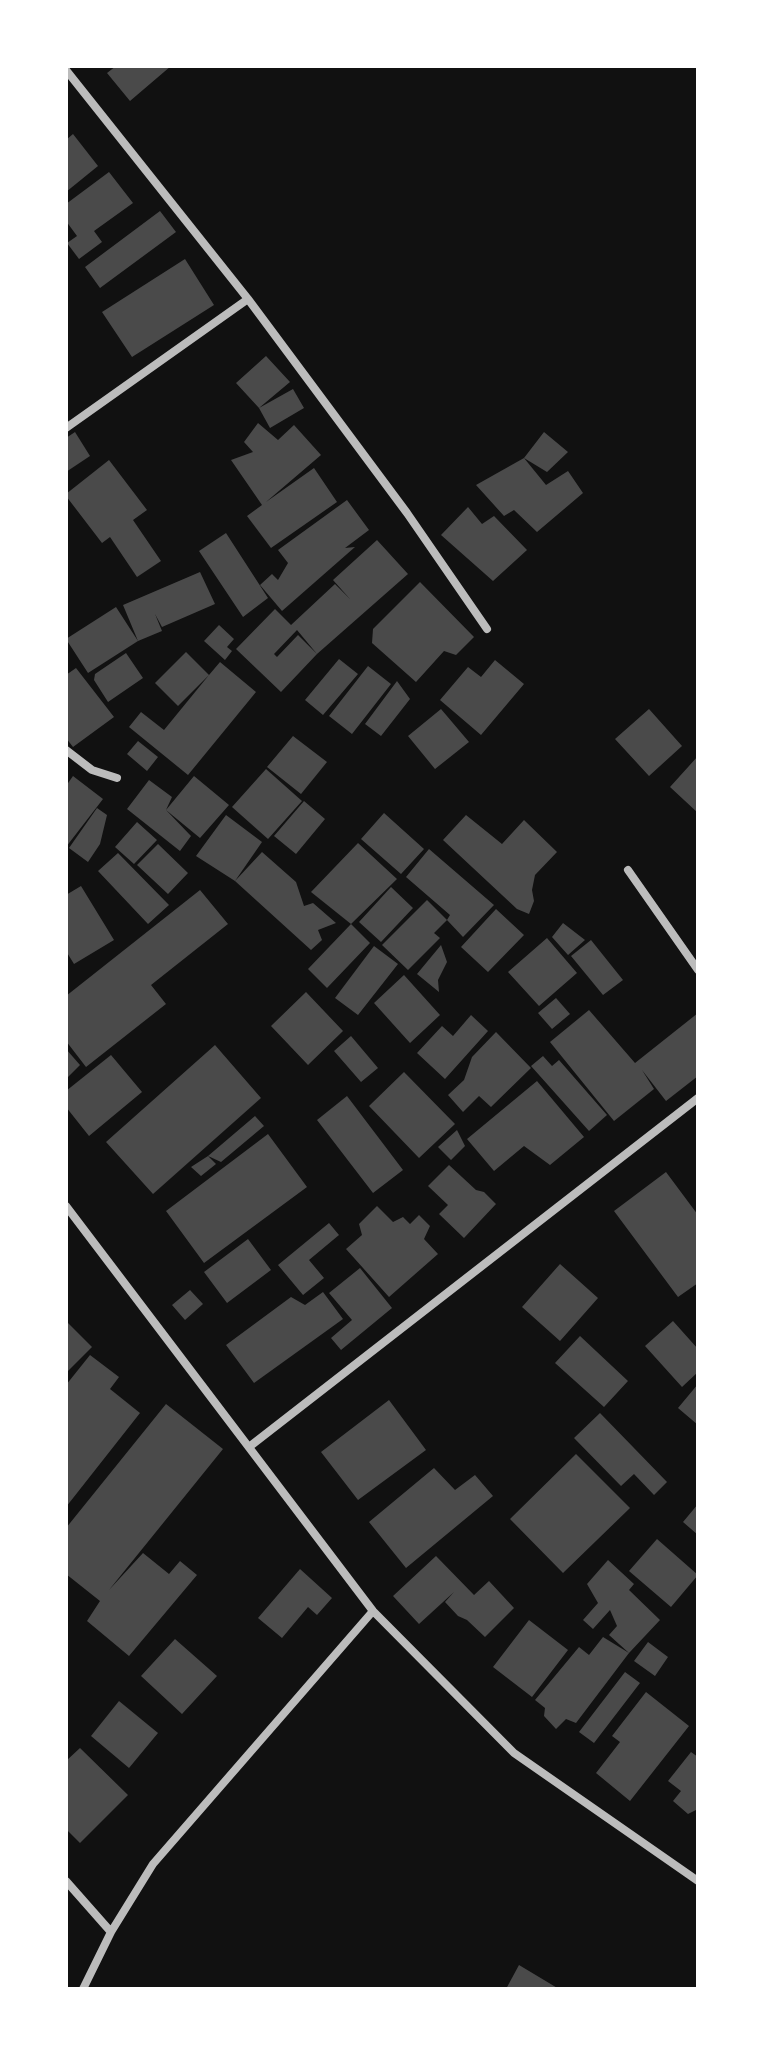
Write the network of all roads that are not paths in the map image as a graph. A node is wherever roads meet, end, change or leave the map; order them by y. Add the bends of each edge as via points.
1 (66, 70) edge
2 (248, 299) junction
3 (66, 428) edge
4 (487, 629) dead end
5 (66, 750) edge
6 (117, 778) dead end
7 (628, 870) dead end
8 (698, 970) edge
9 (698, 1098) edge
10 (66, 1206) edge
11 (249, 1447) junction
12 (373, 1611) junction
13 (66, 1881) edge
14 (698, 1881) edge
15 (111, 1932) junction
16 (83, 1989) edge

1 - 2 street
2 - 3 street
2 - 4 street
5 - 6 street via 92,770
7 - 8 street
9 - 11 street
10 - 11 street
11 - 12 street
12 - 14 street via 514,1753
12 - 15 street via 153,1864
13 - 15 street
15 - 16 street

